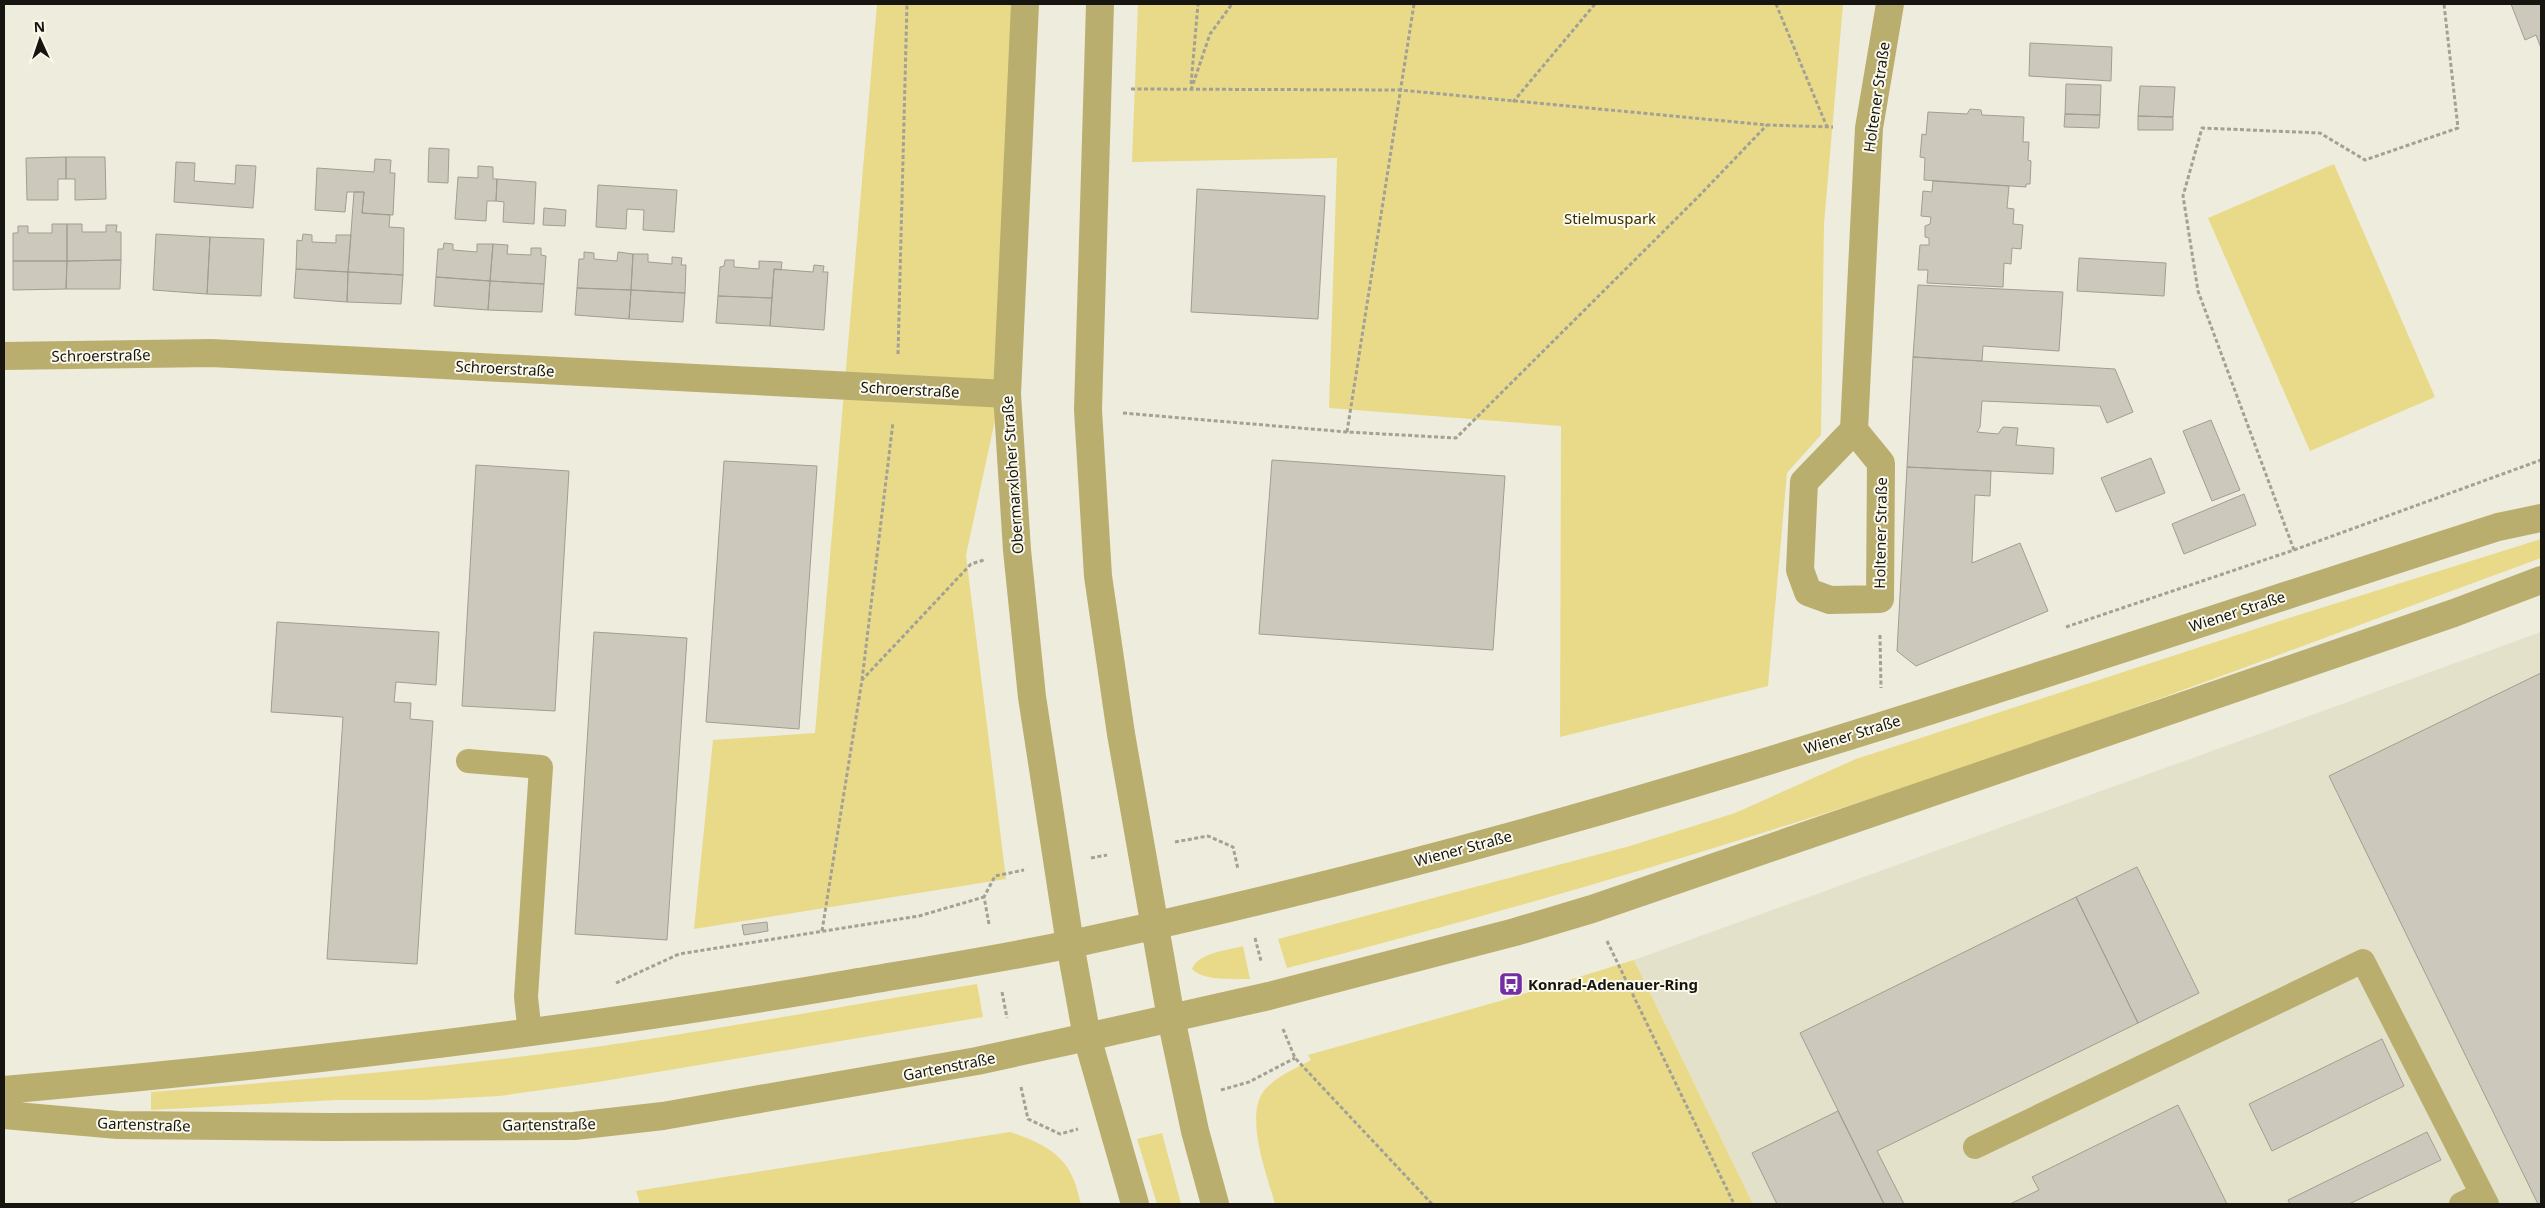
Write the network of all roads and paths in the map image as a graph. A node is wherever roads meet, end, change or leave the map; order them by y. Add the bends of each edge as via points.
1 (907, 4) edge
2 (1025, 4) edge
3 (1100, 4) edge
4 (1198, 4) edge
5 (1232, 4) edge
6 (1414, 4) edge
7 (1595, 4) edge
8 (1776, 4) edge
9 (1890, 4) edge
10 (2444, 4) edge
11 (1098, 89) junction
12 (1190, 90) junction
13 (1400, 90) junction
14 (1513, 102) junction
15 (1767, 125) junction
16 (1827, 127) junction
17 (1869, 128) junction
18 (4, 356) edge
19 (897, 388) junction
20 (1007, 394) junction
21 (1088, 410) junction
22 (1854, 430) junction
23 (1346, 432) junction
24 (2541, 460) edge
25 (2541, 518) edge
26 (1017, 550) junction
27 (2294, 550) junction
28 (2541, 580) edge
29 (1880, 599) junction
30 (2059, 630) dead end
31 (862, 680) junction
32 (1890, 687) dead end
33 (468, 761) dead end
34 (1592, 909) junction
35 (1154, 925) junction
36 (822, 931) dead end
37 (1070, 944) junction
38 (1172, 1018) junction
39 (530, 1034) junction
40 (1088, 1038) junction
41 (4, 1090) edge
42 (4, 1115) edge
43 (1975, 1147) dead end
44 (2477, 1201) edge
45 (1135, 1204) edge
46 (1215, 1204) edge
47 (1734, 1204) edge

1 - 19 path
2 - 20 street, Obermarxloher Straße
3 - 11 street
4 - 12 path
5 - 12 path via 1210,34
6 - 13 path
7 - 14 path
8 - 16 path
9 - 17 street, Holtener Straße
10 - 27 path via 2458,128 2365,160 2320,133 2202,128 2182,196 2198,291
11 - 12 path
11 - 21 street
12 - 13 path
13 - 14 path
13 - 23 path
14 - 15 path
15 - 16 path
15 - 23 path via 1456,438
16 - 17 path
17 - 22 street, Holtener Straße
18 - 19 street, Schroerstraße via 211,353
19 - 20 street, Schroerstraße
19 - 31 path
20 - 26 street, Obermarxloher Straße
21 - 23 path
21 - 35 street via 1098,576
22 - 29 street, Holtener Straße via 1881,463
22 - 29 street, Holtener Straße via 1804,482 1800,570 1808,592 1830,600
24 - 27 path
25 - 35 street, Wiener Straße via 2498,527 1674,790 1478,844
26 - 31 path via 971,564
26 - 37 street, Obermarxloher Straße via 1032,697
27 - 30 path
28 - 34 street via 2436,620
29 - 32 path via 1881,690
31 - 36 path
33 - 39 lane via 541,768 526,997
34 - 38 street via 1392,964
34 - 47 path
35 - 37 street, Wiener Straße
35 - 38 street
37 - 39 street via 723,1005
37 - 40 street, Obermarxloher Straße
38 - 40 street, Gartenstraße
38 - 46 street
39 - 41 street via 243,1068
40 - 42 street, Gartenstraße via 977,1062 834,1087 663,1116 574,1126 118,1125
40 - 45 street
43 - 44 lane via 2363,960

